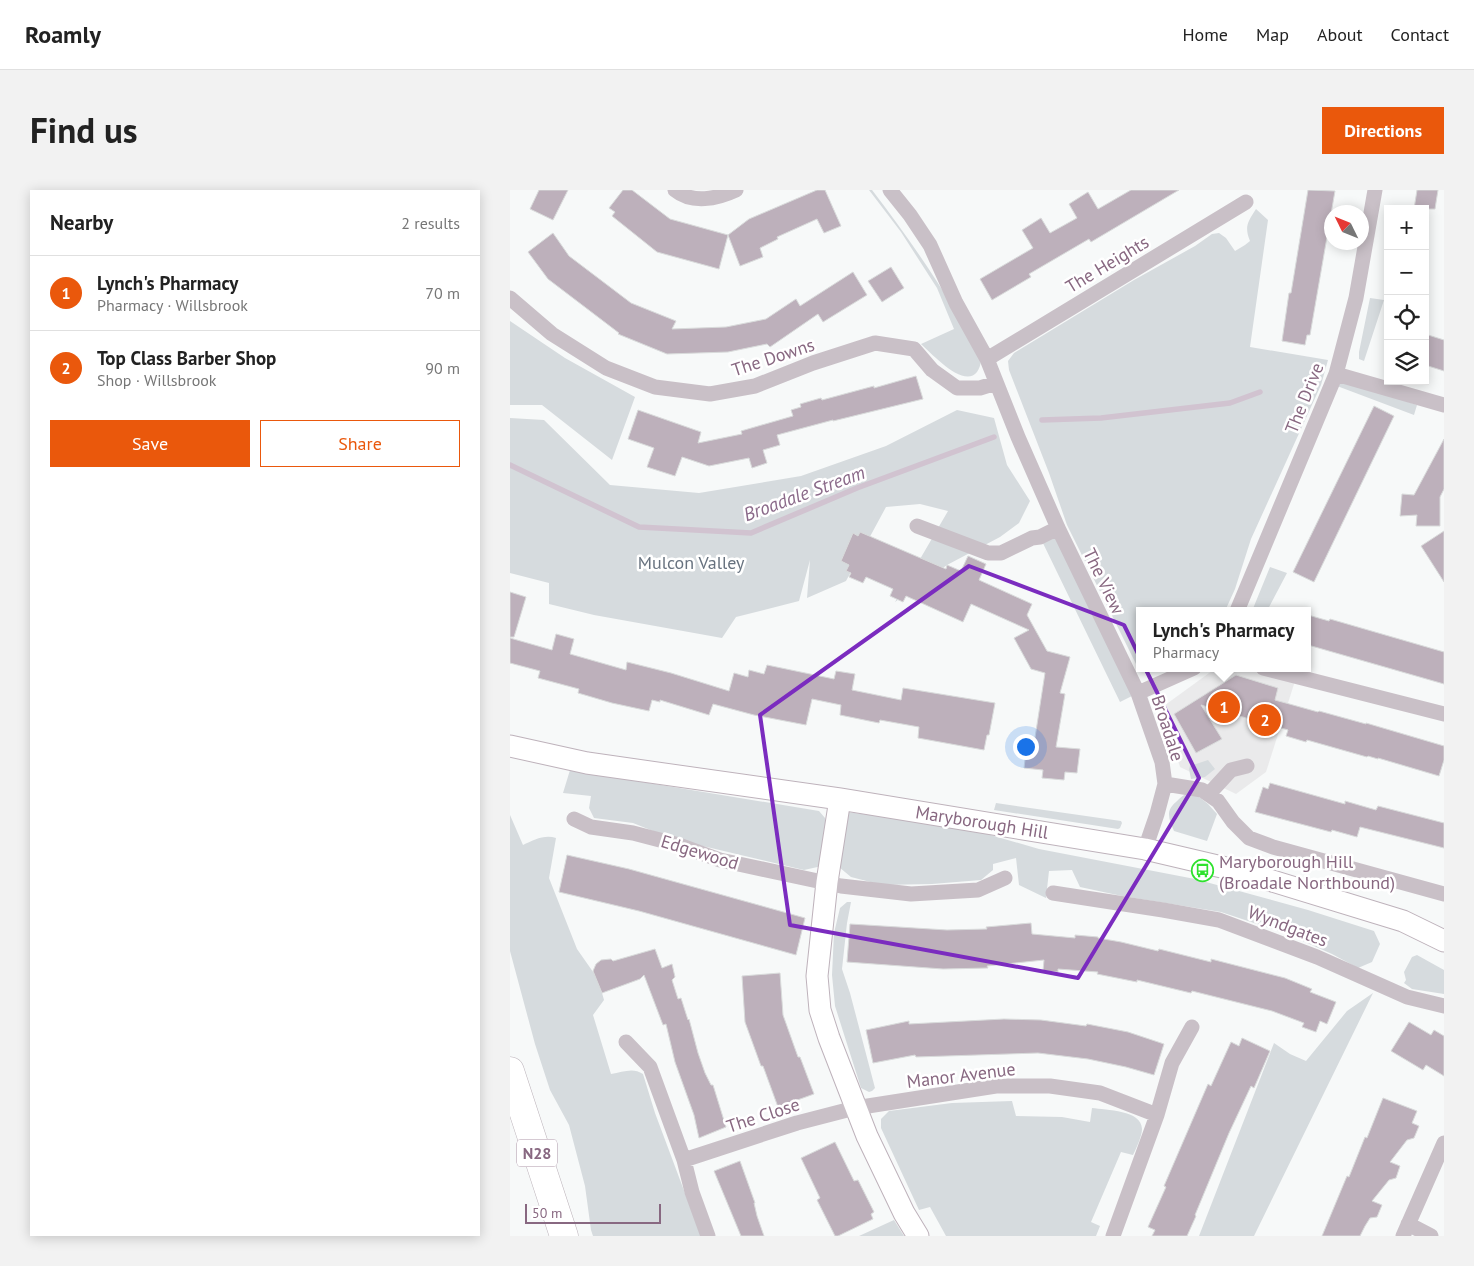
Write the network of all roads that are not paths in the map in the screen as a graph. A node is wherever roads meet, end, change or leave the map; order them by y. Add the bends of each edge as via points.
1 (675, 190) edge
2 (736, 190) edge
3 (890, 190) edge
4 (1375, 190) edge
5 (1246, 202) dead end
6 (510, 298) edge
7 (987, 358) junction
8 (1336, 374) junction
9 (996, 383) junction
10 (1444, 405) edge
11 (916, 526) dead end
12 (1058, 528) junction
13 (1239, 607) edge
14 (1185, 672) edge
15 (1279, 672) edge
16 (1129, 678) joint
17 (1138, 693) junction
18 (1444, 714) edge
19 (510, 746) edge
20 (1247, 766) dead end
21 (1165, 784) junction
22 (1209, 794) junction
23 (840, 799) junction
24 (574, 819) dead end
25 (1145, 849) junction
26 (1006, 878) dead end
27 (827, 882) junction
28 (1053, 893) dead end
29 (1444, 894) edge
30 (1444, 941) edge
31 (1444, 1006) edge
32 (1192, 1027) dead end
33 (626, 1042) dead end
34 (510, 1070) edge
35 (855, 1108) junction
36 (1157, 1115) junction
37 (1444, 1143) edge
38 (684, 1160) junction
39 (1406, 1230) edge
40 (564, 1236) edge
41 (708, 1236) edge
42 (918, 1236) edge
43 (1113, 1236) edge
44 (1431, 1236) edge

1 - 2 street via 692,198 708,199
3 - 7 street via 930,245 956,303
4 - 8 street, The Drive via 1356,298
5 - 7 street, The Heights
6 - 9 street, The Downs via 552,334 606,368 655,387 710,394 755,386 876,343 914,349 932,370 957,388 980,388
7 - 9 street
8 - 10 street
8 - 13 street, The Drive
9 - 12 street, The View
11 - 12 street via 988,553 1001,552
12 - 16 street, The View
14 - 17 street
15 - 18 street
16 - 17 street, Broadale
17 - 21 street, Broadale via 1162,762
19 - 23 street, Maryborough Hill via 587,763
20 - 22 street via 1231,770
21 - 22 street
21 - 25 street, Broadale
22 - 29 street via 1250,838
23 - 25 street, Maryborough Hill
23 - 27 street
24 - 27 street, Edgewood via 591,827 633,833 679,845 720,860
25 - 30 street, Maryborough Hill via 1243,872 1403,922
26 - 27 street, Edgewood via 978,890 911,894
27 - 35 street via 817,976 820,1010
28 - 31 street, Wyndgates via 1219,920 1317,957 1407,997
32 - 36 street via 1172,1062
33 - 38 street via 650,1067
34 - 40 highway, N28
35 - 36 street, Manor Avenue via 996,1086 1050,1086 1100,1093
35 - 38 street, The Close via 797,1123
35 - 42 street
36 - 43 street
37 - 39 street
38 - 41 street
39 - 44 street

